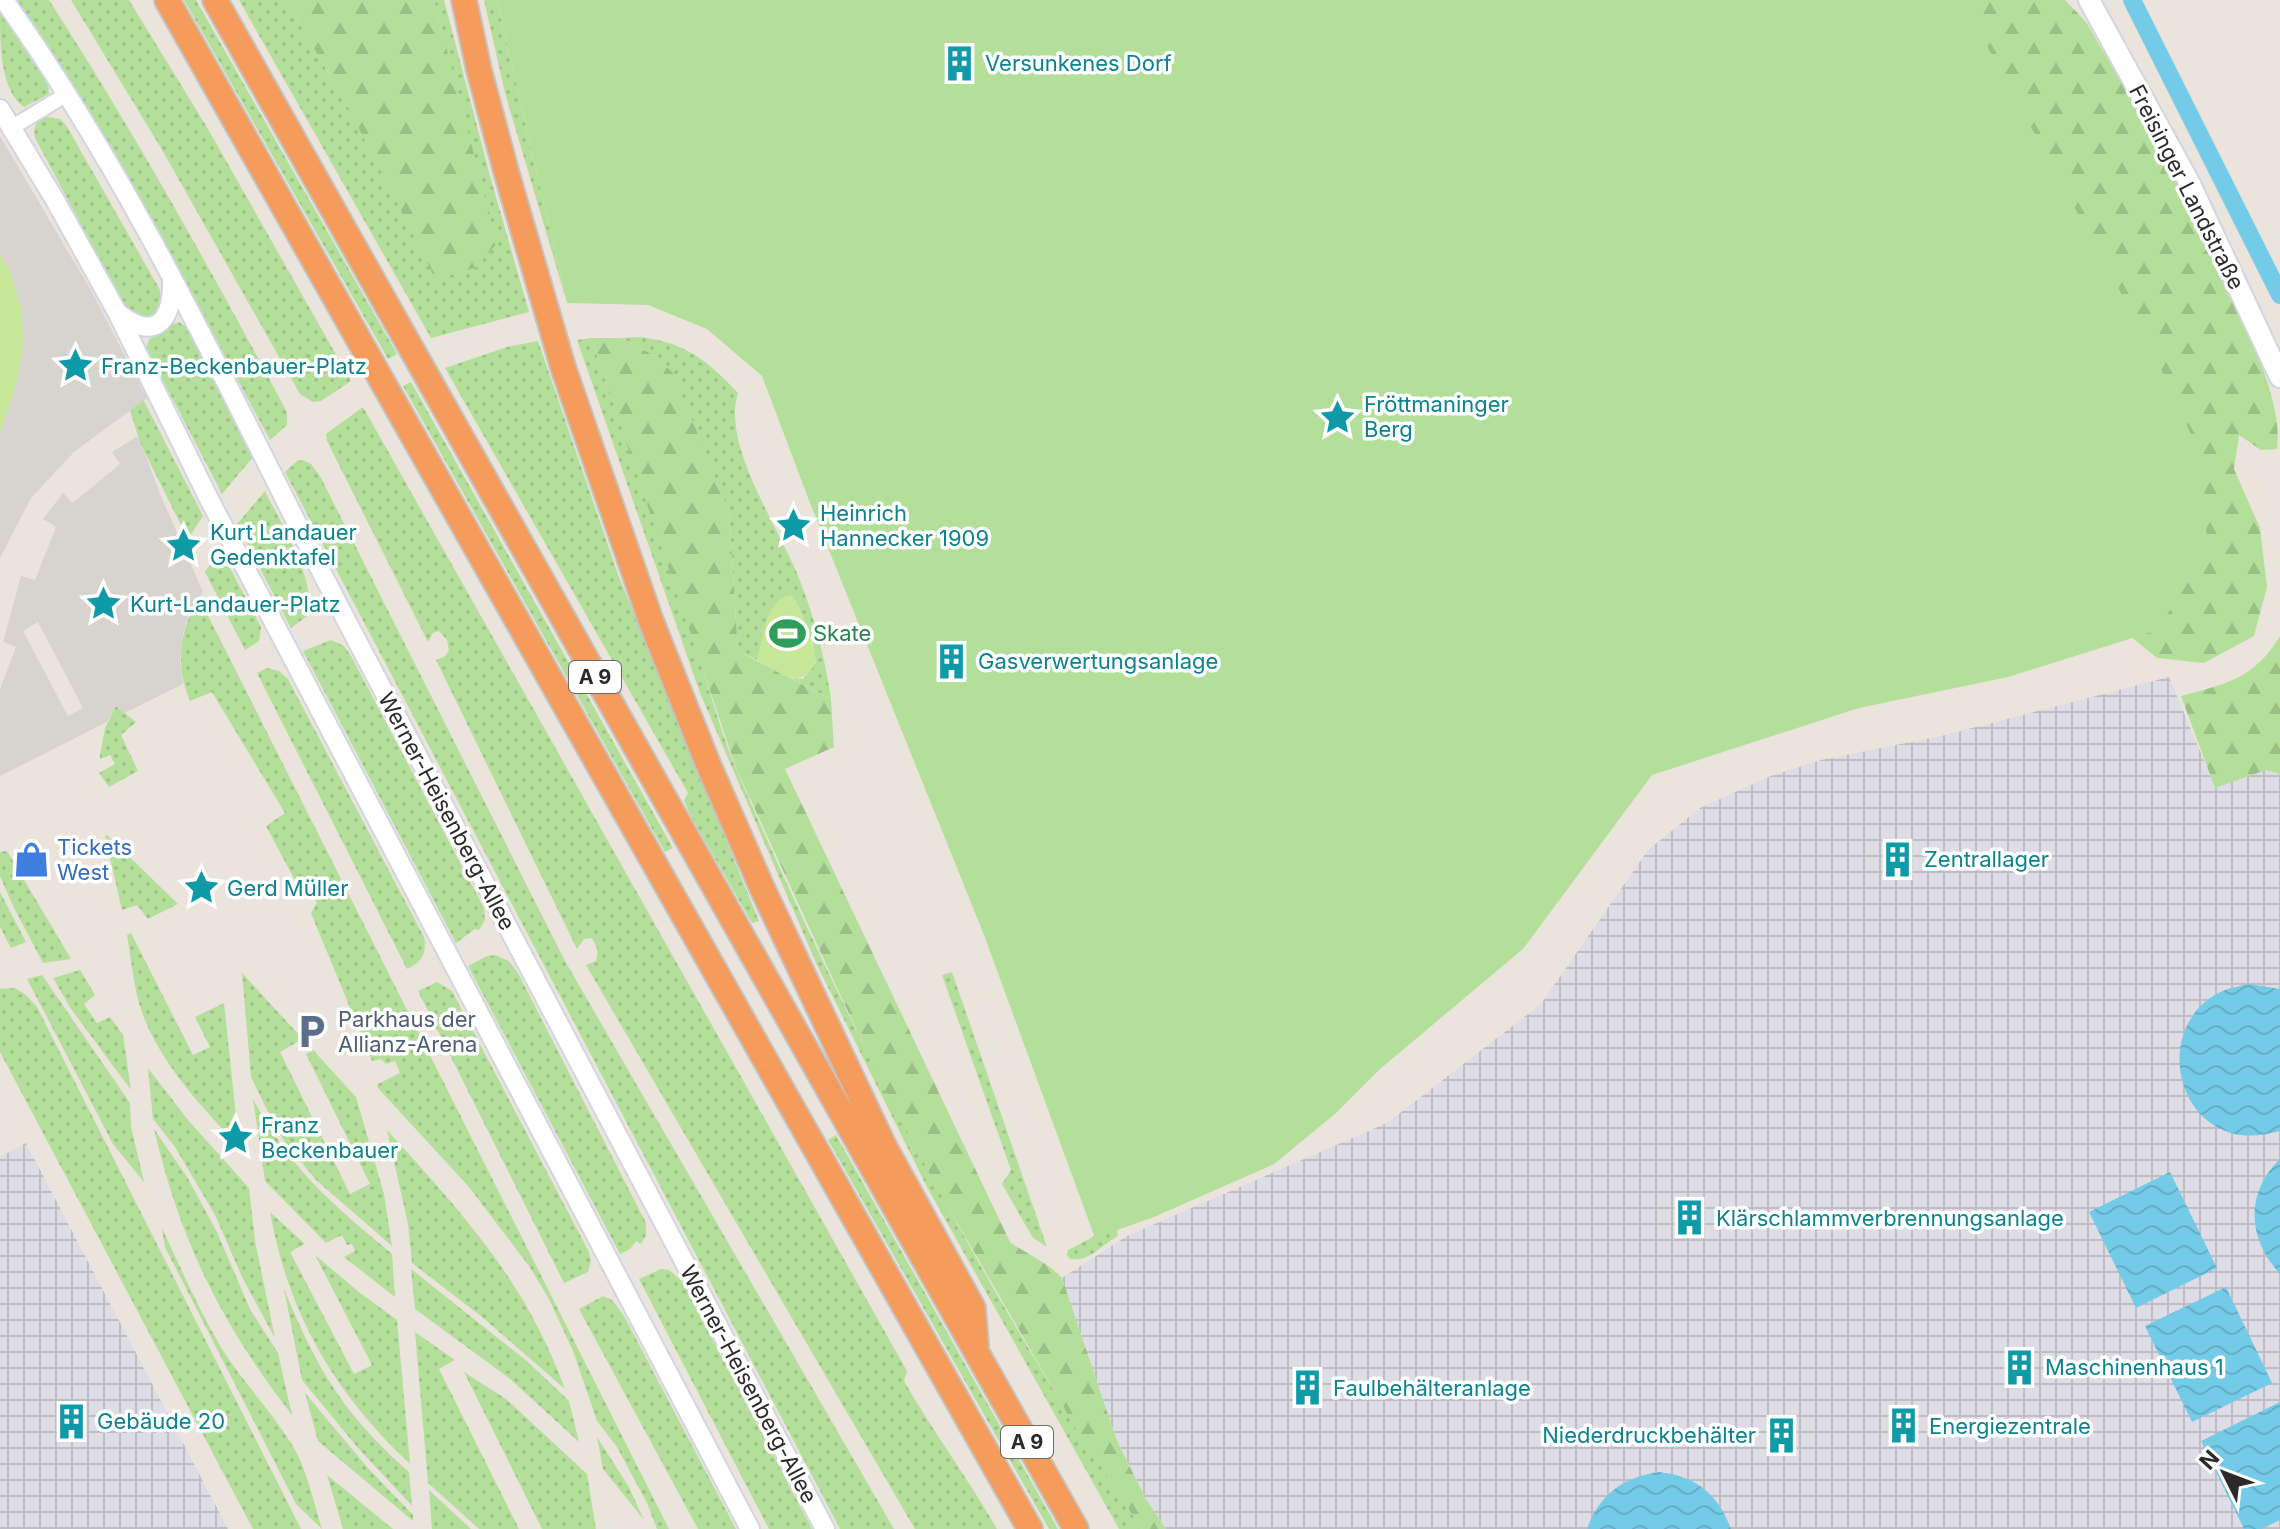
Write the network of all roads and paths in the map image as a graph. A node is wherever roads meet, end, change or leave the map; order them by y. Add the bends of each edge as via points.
1 (4, 0) edge
2 (156, 0) edge
3 (167, 0) edge
4 (215, 0) edge
5 (464, 0) edge
6 (2089, 0) edge
7 (186, 33) junction
8 (67, 94) junction
9 (0, 109) edge
10 (11, 128) junction
11 (172, 278) junction
12 (117, 312) junction
13 (2280, 377) edge
14 (977, 1354) junction
15 (750, 1529) edge
16 (825, 1529) edge
17 (1030, 1529) edge
18 (1076, 1529) edge

1 - 8 street, Werner-Heisenberg-Allee
2 - 7 highway
3 - 7 highway, A 9
4 - 14 highway, A 9
5 - 14 highway via 494,128 563,367 651,621 763,890 884,1146 973,1308
6 - 13 main road, Freisinger Landstraße via 2189,182
7 - 17 highway, A 9
8 - 10 street
8 - 11 street, Werner-Heisenberg-Allee
9 - 10 street
10 - 12 street
11 - 12 street via 170,308 153,327 134,325
11 - 16 street, Werner-Heisenberg-Allee
12 - 15 street via 209,499
14 - 18 highway, A 9

